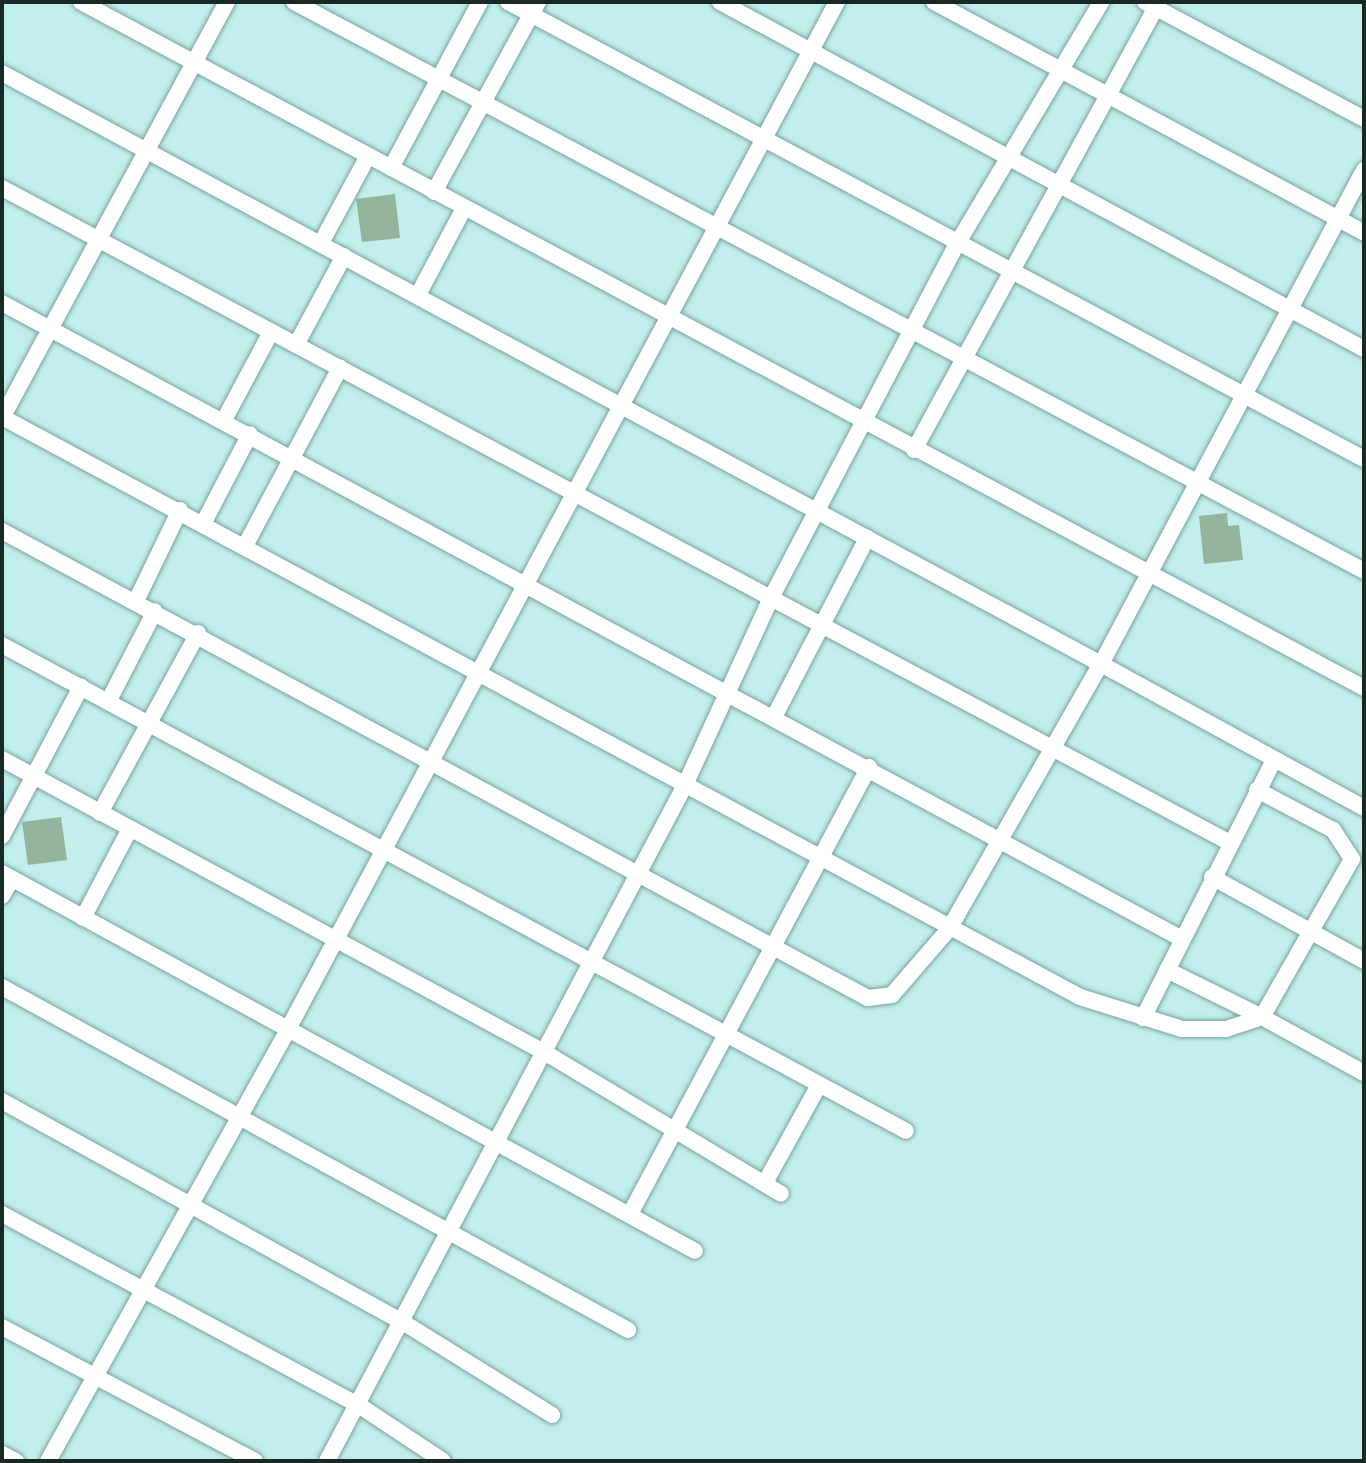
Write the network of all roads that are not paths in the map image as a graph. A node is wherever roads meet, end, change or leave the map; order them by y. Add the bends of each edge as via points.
1 (81, 2) edge
2 (227, 2) edge
3 (294, 2) edge
4 (480, 2) edge
5 (508, 2) edge
6 (720, 2) edge
7 (837, 2) edge
8 (934, 2) edge
9 (1101, 2) edge
10 (1153, 4) edge
11 (534, 8) edge
12 (811, 51) junction
13 (194, 63) junction
14 (1059, 71) junction
15 (2, 73) edge
16 (439, 80) junction
17 (1103, 94) junction
18 (482, 103) junction
19 (1364, 119) edge
20 (764, 140) junction
21 (147, 151) junction
22 (368, 156) junction
23 (1007, 161) junction
24 (391, 168) junction
25 (1364, 170) edge
26 (1055, 184) junction
27 (2, 188) edge
28 (434, 192) junction
29 (464, 208) junction
30 (1338, 219) junction
31 (717, 228) junction
32 (1364, 233) edge
33 (98, 241) junction
34 (321, 243) junction
35 (957, 244) junction
36 (344, 256) junction
37 (1007, 270) junction
38 (418, 295) junction
39 (2, 303) edge
40 (1290, 311) junction
41 (667, 317) junction
42 (50, 329) junction
43 (271, 332) junction
44 (911, 332) junction
45 (296, 345) junction
46 (1364, 349) edge
47 (961, 360) junction
48 (340, 368) junction
49 (1246, 392) junction
50 (620, 407) junction
51 (2, 417) edge
52 (224, 420) junction
53 (864, 423) junction
54 (250, 434) junction
55 (914, 450) junction
56 (293, 457) junction
57 (1364, 459) edge
58 (1199, 483) junction
59 (577, 492) junction
60 (180, 510) junction
61 (820, 514) junction
62 (204, 522) junction
63 (2, 531) edge
64 (867, 538) junction
65 (246, 544) junction
66 (1364, 571) edge
67 (1150, 574) junction
68 (525, 586) junction
69 (771, 598) junction
70 (136, 601) junction
71 (155, 611) junction
72 (817, 625) junction
73 (198, 633) junction
74 (2, 645) edge
75 (1101, 664) junction
76 (478, 672) junction
77 (81, 687) junction
78 (1364, 688) edge
79 (728, 693) junction
80 (108, 702) junction
81 (774, 717) junction
82 (150, 724) junction
83 (1050, 750) junction
84 (2, 759) edge
85 (1274, 760) junction
86 (429, 764) junction
87 (869, 767) junction
88 (34, 777) junction
89 (685, 785) junction
90 (1257, 790) junction
91 (1364, 808) edge
92 (100, 813) junction
93 (130, 829) junction
94 (2, 836) edge
95 (998, 837) junction
96 (1230, 843) junction
97 (382, 850) junction
98 (821, 858) junction
99 (1358, 861) edge
100 (7, 876) edge
101 (1212, 877) junction
102 (636, 878) junction
103 (2, 896) edge
104 (83, 918) junction
105 (949, 929) junction
106 (1311, 931) junction
107 (336, 938) junction
108 (1182, 939) junction
109 (773, 948) junction
110 (1364, 961) edge
111 (590, 965) junction
112 (1167, 970) junction
113 (5, 994) edge
114 (1262, 1017) junction
115 (1143, 1018) junction
116 (287, 1031) junction
117 (729, 1037) junction
118 (544, 1052) junction
119 (1362, 1067) edge
120 (819, 1085) junction
121 (2, 1101) edge
122 (240, 1117) junction
123 (678, 1128) junction
124 (906, 1131) dead end
125 (495, 1144) junction
126 (766, 1181) junction
127 (781, 1194) dead end
128 (190, 1205) junction
129 (2, 1214) edge
130 (630, 1214) junction
131 (450, 1229) junction
132 (695, 1251) dead end
133 (142, 1292) junction
134 (401, 1321) junction
135 (2, 1327) edge
136 (628, 1330) dead end
137 (95, 1377) junction
138 (357, 1404) junction
139 (552, 1415) dead end
140 (2, 1454) edge
141 (16, 1461) edge
142 (48, 1461) edge
143 (255, 1461) edge
144 (327, 1461) edge
145 (443, 1461) edge

1 - 13 street
2 - 13 street
3 - 16 street
4 - 16 street
5 - 11 street
6 - 12 street
7 - 12 street
8 - 14 street
9 - 14 street
10 - 17 street
10 - 19 street
11 - 18 street
11 - 20 street
12 - 20 street
12 - 23 street
13 - 21 street
13 - 22 street
14 - 17 street
14 - 23 street
15 - 21 street
16 - 18 street
16 - 24 street
17 - 26 street
17 - 30 street
18 - 28 street
18 - 31 street
20 - 31 street
20 - 35 street
21 - 33 street
21 - 34 street
22 - 24 street
22 - 34 street
23 - 26 street
23 - 35 street
24 - 28 street
25 - 30 street
26 - 37 street
26 - 40 street
27 - 33 street
28 - 29 street
29 - 38 street
29 - 41 street
30 - 32 street
30 - 40 street
31 - 41 street
31 - 44 street
33 - 42 street
33 - 43 street
34 - 36 street
35 - 37 street
35 - 44 street
36 - 38 street
36 - 45 street
37 - 47 street
37 - 49 street
38 - 50 street
39 - 42 street
40 - 46 street
40 - 49 street
41 - 50 street
41 - 53 street
42 - 51 street
42 - 52 street
43 - 45 street
43 - 52 street
44 - 47 street
44 - 53 street
45 - 48 street
47 - 55 street
47 - 58 street
48 - 56 street
48 - 59 street
49 - 57 street
49 - 58 street
50 - 59 street
50 - 61 street
51 - 60 street
52 - 54 street
53 - 55 street
53 - 61 street
54 - 56 street
54 - 62 street
55 - 67 street
56 - 65 street
56 - 68 street
58 - 66 street
58 - 67 street
59 - 68 street
59 - 69 street
60 - 62 street
60 - 70 street
61 - 64 street
61 - 69 street
62 - 65 street
63 - 70 street
64 - 72 street
64 - 75 street
65 - 76 street
67 - 75 street
67 - 78 street
68 - 76 street
68 - 79 street
69 - 72 street
69 - 79 street
70 - 71 street
71 - 73 street
71 - 80 street
72 - 81 street
72 - 83 street
73 - 82 street
73 - 86 street
74 - 77 street
75 - 83 street
75 - 85 street
76 - 86 street
76 - 89 street
77 - 80 street
77 - 88 street
79 - 81 street
79 - 89 street
80 - 82 street
81 - 87 street
82 - 92 street
82 - 97 street
83 - 95 street
83 - 96 street
84 - 88 street
85 - 90 street
85 - 91 street
86 - 97 street
86 - 102 street
87 - 95 street
87 - 98 street
88 - 92 street
88 - 94 street
89 - 98 street
89 - 102 street
90 - 96 street
90 - 99 street via 1333,830
92 - 93 street
93 - 104 street
93 - 107 street
95 - 105 street
95 - 108 street
96 - 101 street
97 - 107 street
97 - 111 street
98 - 105 street
98 - 109 street
99 - 106 street
100 - 103 street
100 - 104 street
101 - 106 street
101 - 108 street
102 - 109 street
102 - 111 street
104 - 116 street
105 - 109 street via 892,995 868,998
105 - 115 street via 1080,997
106 - 110 street
106 - 114 street
107 - 116 street
107 - 118 street
108 - 112 street
109 - 117 street
111 - 117 street
111 - 118 street
112 - 114 street
112 - 115 street
113 - 122 street
114 - 115 street via 1205,1031
114 - 119 street
116 - 122 street
116 - 125 street
117 - 120 street
117 - 123 street
118 - 123 street
118 - 125 street
120 - 124 street
120 - 126 street
121 - 128 street
122 - 128 street
122 - 131 street
123 - 126 street
123 - 130 street
125 - 130 street
125 - 131 street
126 - 127 street
128 - 133 street
128 - 134 street
129 - 133 street
130 - 132 street
131 - 134 street
131 - 136 street
133 - 137 street
133 - 138 street
134 - 138 street
134 - 139 street
135 - 137 street
137 - 142 street
137 - 143 street
138 - 144 street
138 - 145 street
140 - 141 street

